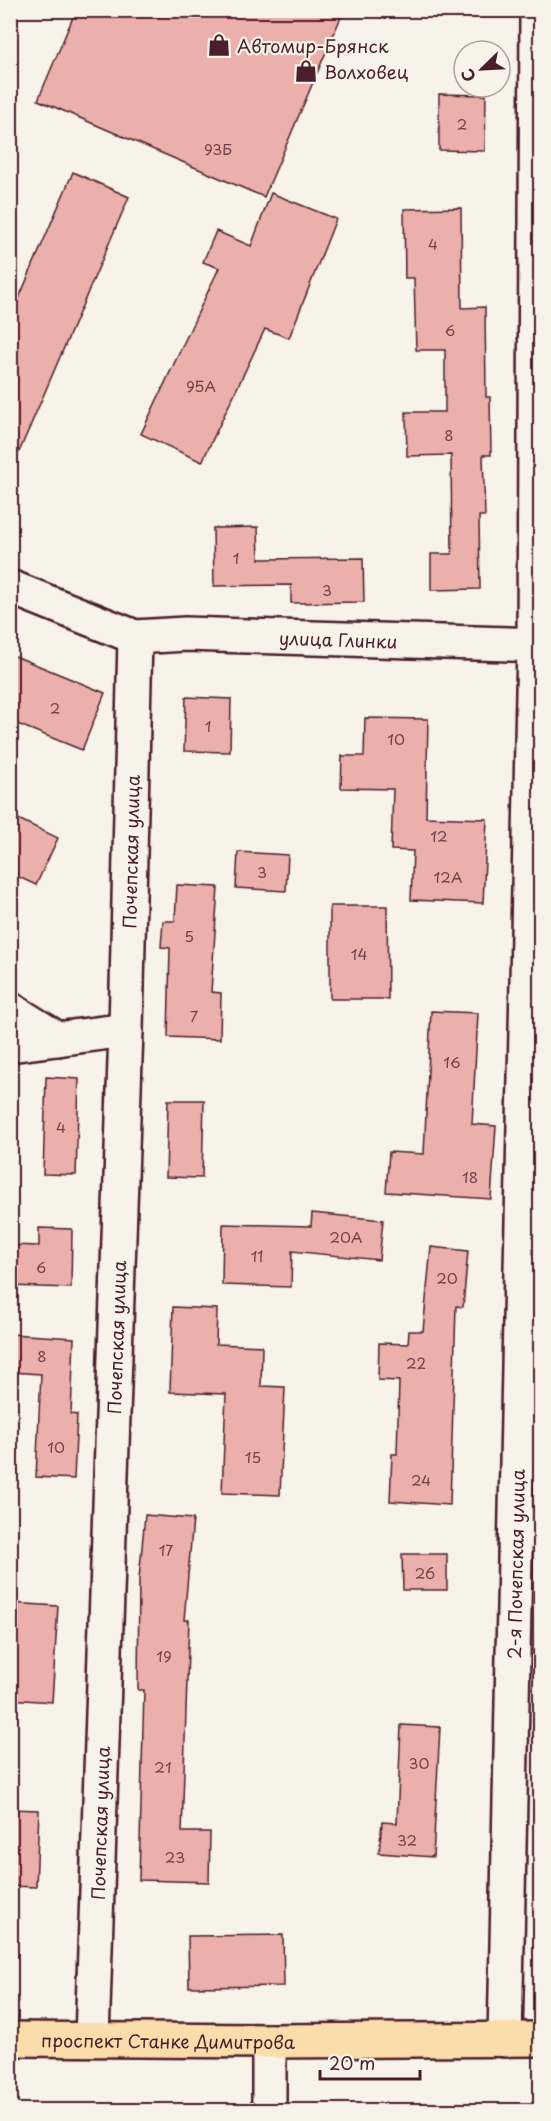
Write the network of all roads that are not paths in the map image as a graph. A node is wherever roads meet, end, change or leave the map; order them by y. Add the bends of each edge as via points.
1 (537, 10) edge
2 (10, 587) edge
3 (135, 637) junction
4 (537, 645) edge
5 (10, 1009) edge
6 (126, 1030) junction
7 (58, 1039) junction
8 (10, 1045) edge
9 (10, 2039) edge
10 (92, 2039) junction
11 (540, 2039) edge
12 (505, 2040) junction
13 (268, 2041) junction
14 (269, 2110) edge

1 - 4 street, 2-я Почепская улица
2 - 3 street
3 - 4 street, улица Глинки via 185,634
3 - 6 street, Почепская улица
4 - 12 street, 2-я Почепская улица
5 - 7 street
6 - 7 street
6 - 10 street, Почепская улица
7 - 8 street
9 - 10 main road, проспект Станке Димитрова
10 - 13 main road, проспект Станке Димитрова
11 - 12 main road, проспект Станке Димитрова
12 - 13 main road, проспект Станке Димитрова
13 - 14 street

